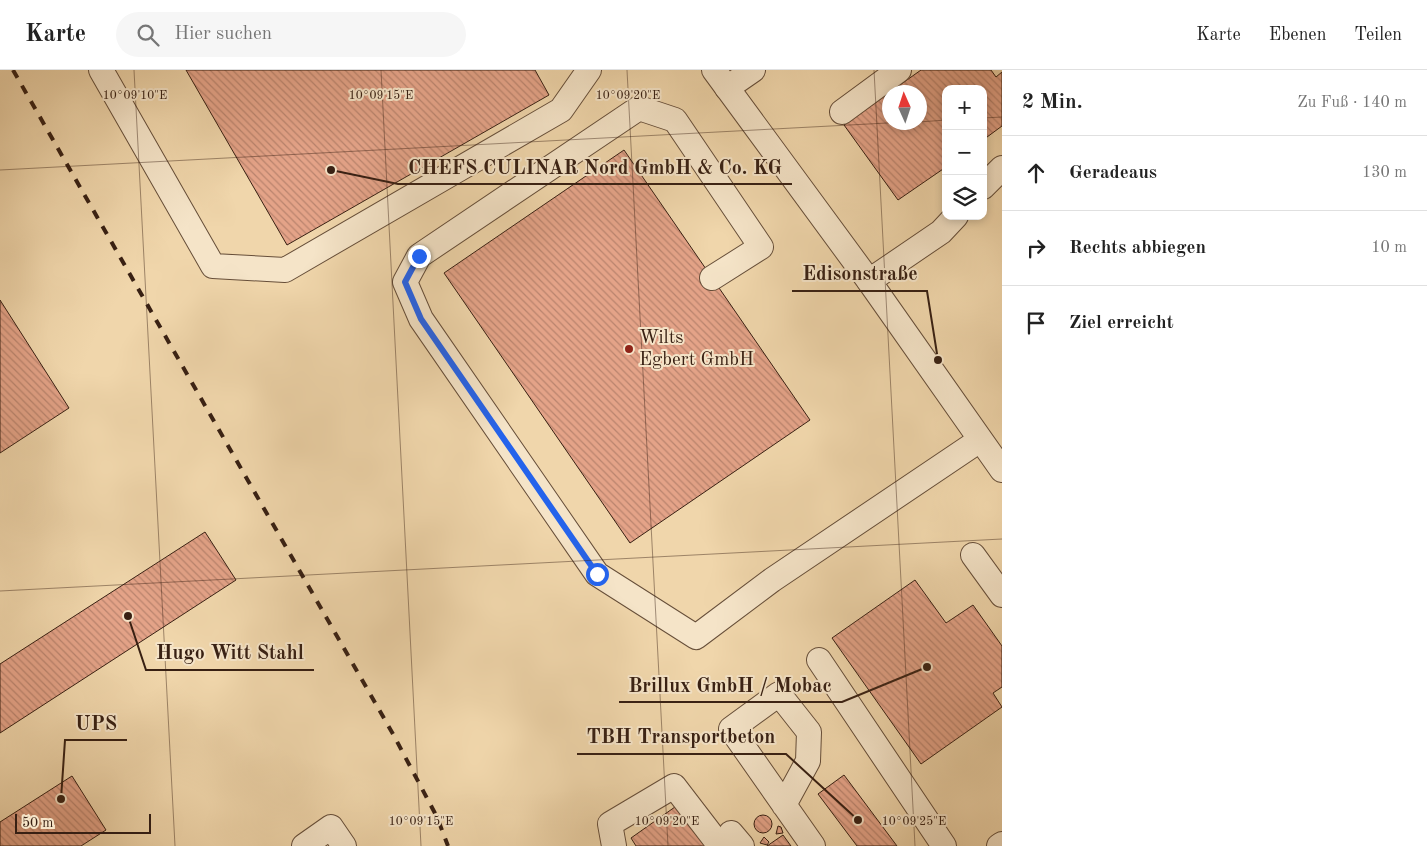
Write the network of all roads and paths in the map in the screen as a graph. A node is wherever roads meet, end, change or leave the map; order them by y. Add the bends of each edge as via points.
1 (101, 70) edge
2 (589, 70) edge
3 (753, 70) edge
4 (900, 70) edge
5 (720, 79) edge
6 (842, 112) dead end
7 (1002, 168) edge
8 (987, 184) edge
9 (952, 220) edge
10 (712, 278) dead end
11 (869, 281) junction
12 (980, 440) junction
13 (1000, 464) edge
14 (973, 555) dead end
15 (1002, 595) edge
16 (819, 660) dead end
17 (784, 805) dead end
18 (731, 842) edge
19 (1002, 844) edge
20 (304, 846) edge
21 (344, 846) edge
22 (614, 846) edge
23 (813, 846) edge
24 (944, 846) edge
25 (998, 846) edge

1 - 2 street via 213,266 285,270 561,110
3 - 5 street
4 - 6 street
5 - 11 street
7 - 8 street
9 - 11 street via 941,232
10 - 12 street via 761,247 675,120 639,108 419,256 405,282 421,319 597,574 696,637 772,580
11 - 12 street
12 - 13 street
14 - 15 street
16 - 24 street
17 - 23 street
18 - 22 street via 674,786 610,824
19 - 25 street
20 - 21 street via 331,827

